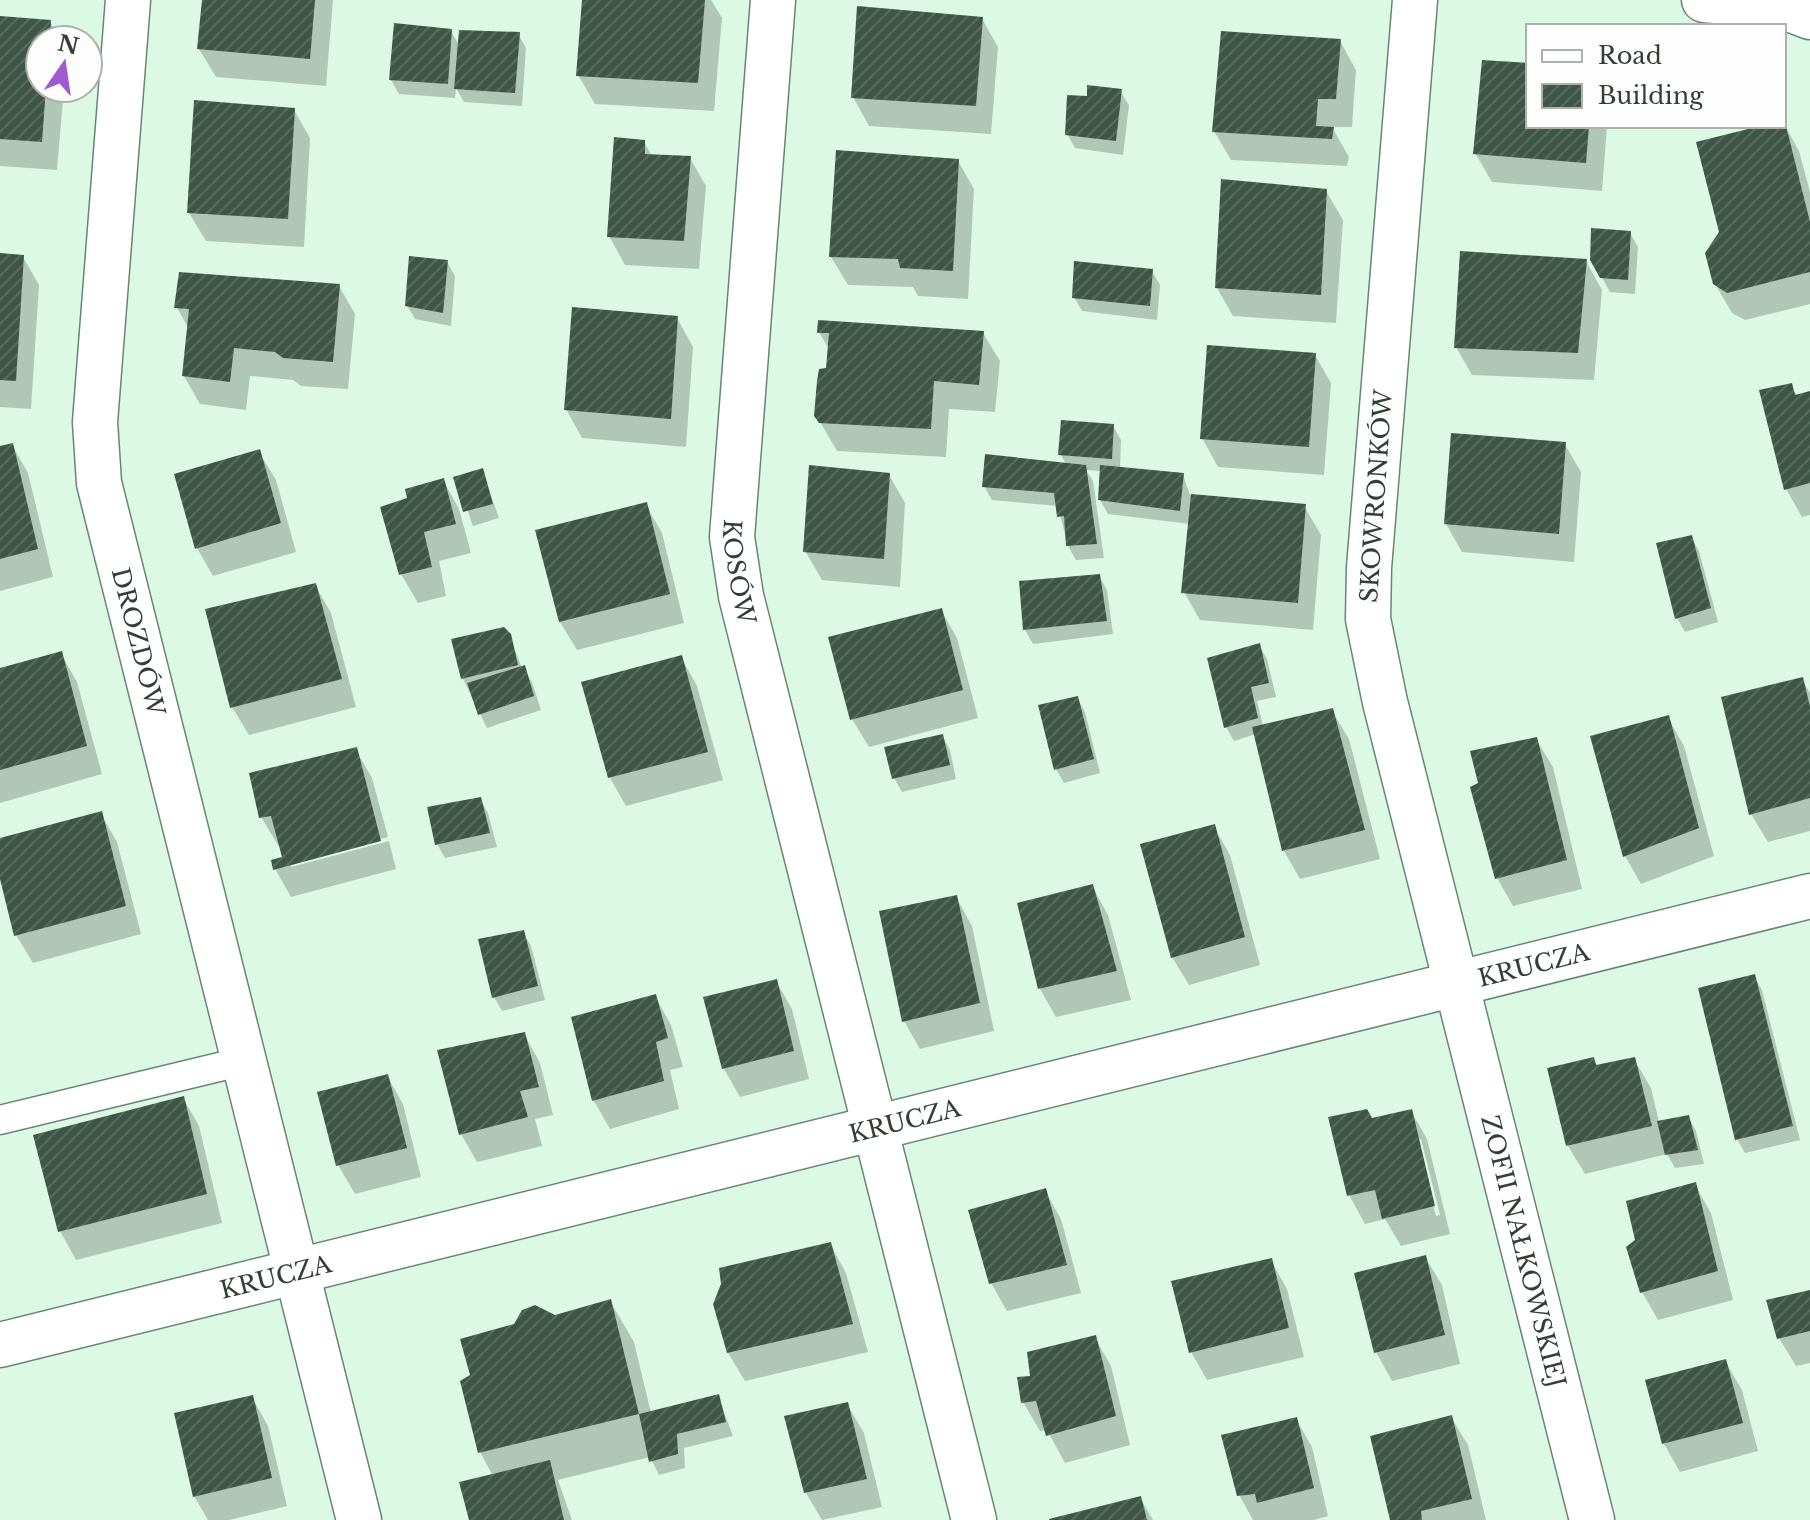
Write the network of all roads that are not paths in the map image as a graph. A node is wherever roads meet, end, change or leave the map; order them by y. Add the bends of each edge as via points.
1 (128, 0) edge
2 (773, 0) edge
3 (1415, 0) edge
4 (1704, 0) edge
5 (1810, 17) edge
6 (1810, 896) edge
7 (1456, 984) junction
8 (244, 1061) junction
9 (0, 1120) edge
10 (876, 1131) junction
11 (296, 1271) junction
12 (0, 1345) edge
13 (359, 1520) edge
14 (974, 1520) edge
15 (1592, 1520) edge

1 - 8 street, DROZDÓW via 95,422 99,483
2 - 10 street, KOSÓW via 732,537 741,596
3 - 7 street, SKOWRONKÓW via 1368,619
4 - 5 street via 1784,7
6 - 7 street, KRUCZA
7 - 10 street, KRUCZA
7 - 15 street, ZOFII NAŁKOWSKIEJ
8 - 9 lane
8 - 11 street, DROZDÓW
10 - 11 street, KRUCZA
10 - 14 street, KOSÓW
11 - 12 street, KRUCZA
11 - 13 street, DROZDÓW

